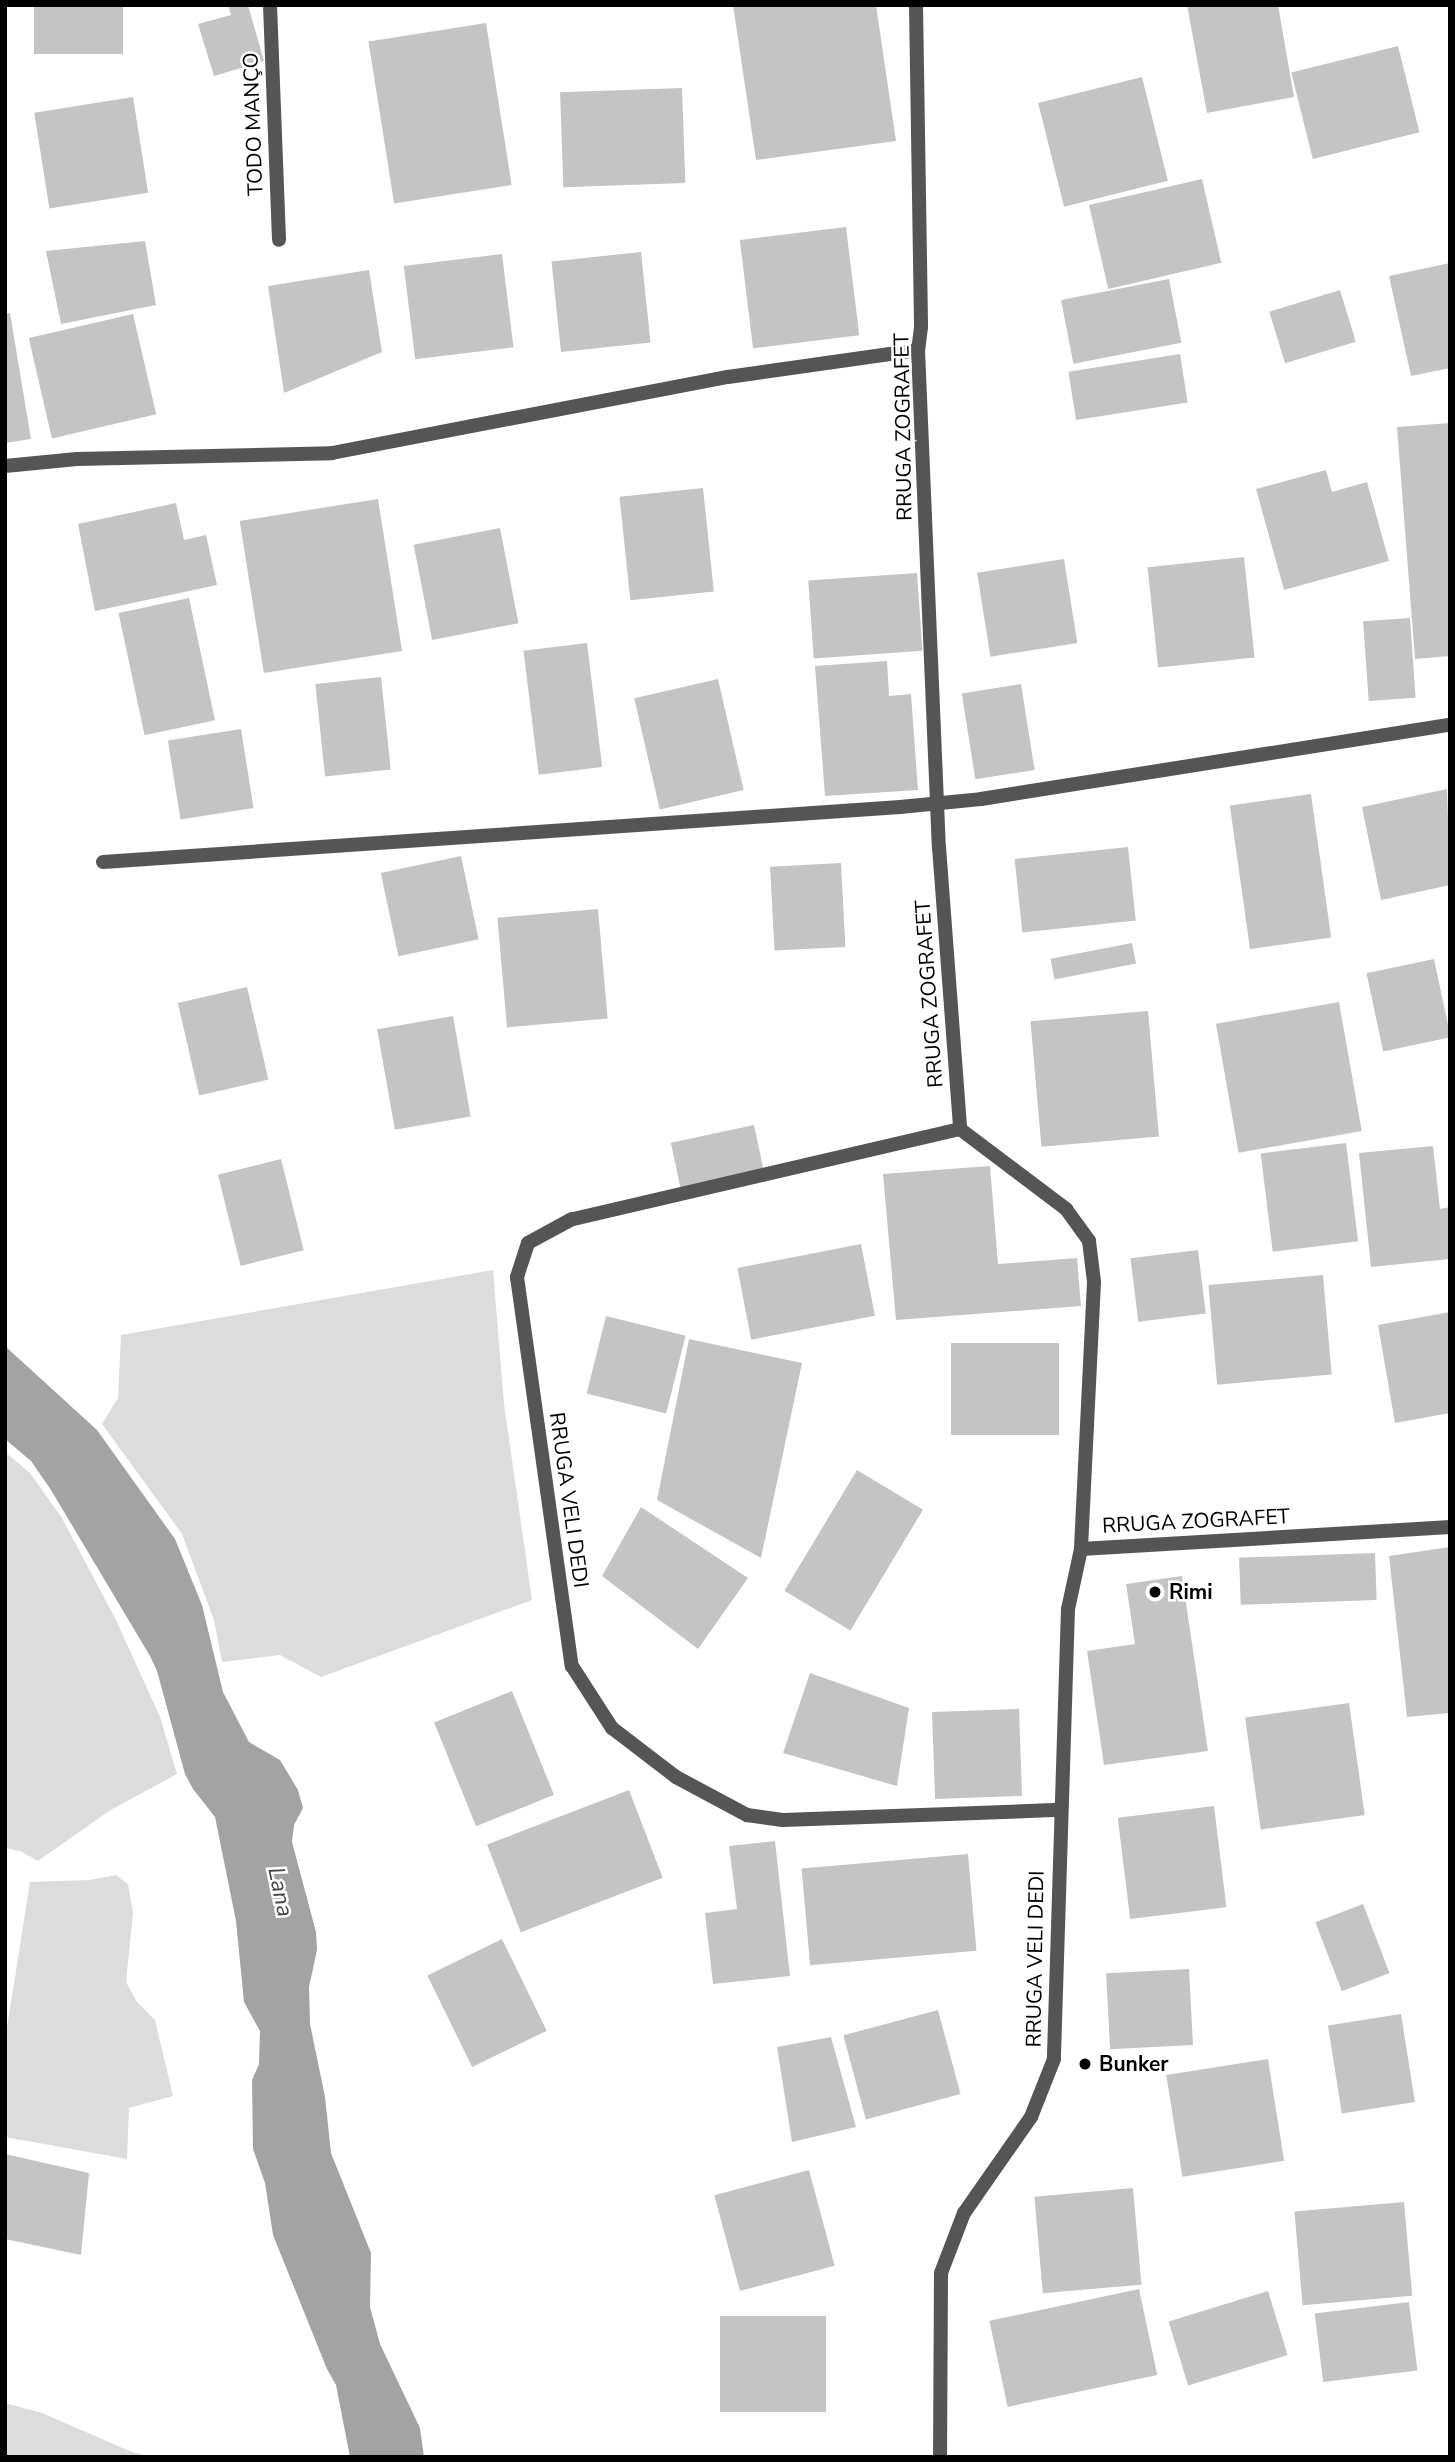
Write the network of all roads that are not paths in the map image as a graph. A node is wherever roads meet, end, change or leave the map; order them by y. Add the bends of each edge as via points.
1 (270, 5) edge
2 (916, 5) edge
3 (279, 240) dead end
4 (918, 350) junction
5 (5, 467) edge
6 (1450, 725) edge
7 (937, 802) junction
8 (103, 862) dead end
9 (960, 1129) junction
10 (1450, 1527) edge
11 (1081, 1549) junction
12 (1060, 1810) junction
13 (940, 2457) edge

1 - 3 street, TODO MANÇO
2 - 4 street, RRUGA ZOGRAFET
4 - 5 street via 728,377 332,453 77,459
4 - 7 street, RRUGA ZOGRAFET
6 - 7 street via 981,799
7 - 8 street
7 - 9 street, RRUGA ZOGRAFET
9 - 11 street, RRUGA ZOGRAFET via 1066,1209 1089,1241 1094,1282
9 - 12 street, RRUGA VELI DEDI via 572,1219 528,1243 517,1277 572,1665 612,1728 676,1777 747,1815 783,1820
10 - 11 street, RRUGA ZOGRAFET
11 - 12 street, RRUGA VELI DEDI via 1068,1609
12 - 13 street, RRUGA VELI DEDI via 1054,2059 1031,2117 964,2213 942,2273

